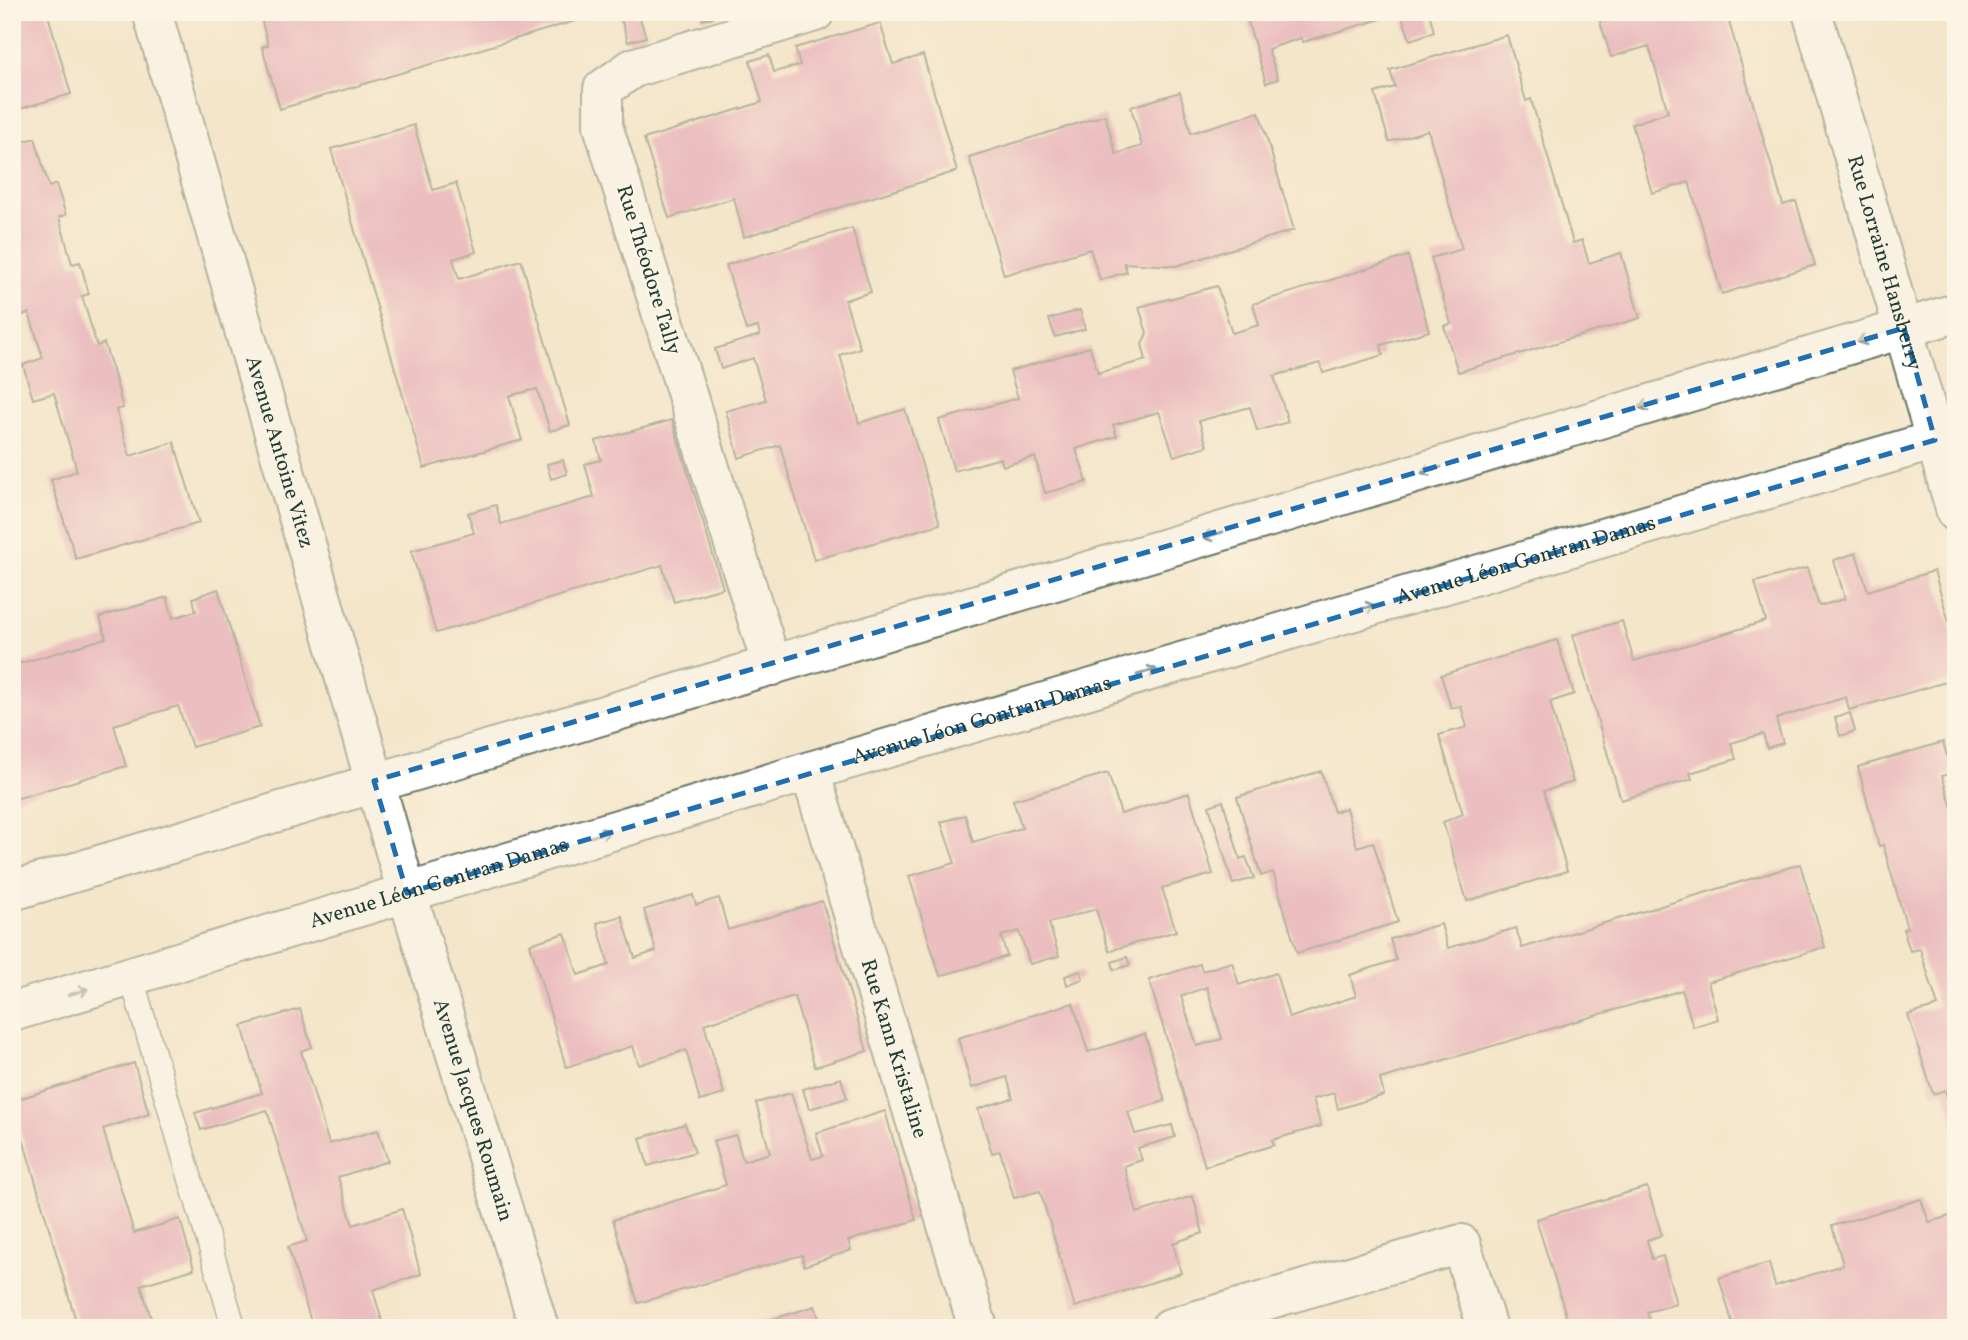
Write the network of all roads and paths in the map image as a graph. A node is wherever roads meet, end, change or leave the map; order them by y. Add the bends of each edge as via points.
1 (152, 12) edge
2 (815, 12) edge
3 (1812, 12) edge
4 (1956, 313) edge
5 (1904, 328) junction
6 (1945, 437) edge
7 (1956, 512) edge
8 (772, 666) junction
9 (810, 771) junction
10 (374, 780) junction
11 (12, 891) edge
12 (407, 893) junction
13 (131, 976) junction
14 (12, 1012) edge
15 (234, 1328) edge
16 (539, 1328) edge
17 (978, 1328) edge
18 (1170, 1328) edge
19 (1487, 1328) edge

1 - 10 street, Avenue Antoine Vitez
2 - 8 street, Rue Théodore Tally via 633,68 603,89 603,126
3 - 5 street, Rue Lorraine Hansberry
4 - 5 street
5 - 6 street, Rue Lorraine Hansberry
5 -> 8 street
6 - 7 street, Rue Lorraine Hansberry
9 -> 6 street, Avenue Léon Gontran Damas
8 - 10 street
12 -> 9 street, Avenue Léon Gontran Damas
9 - 17 street, Rue Kann Kristaline
10 - 11 street
10 - 12 street, Avenue Antoine Vitez
12 - 13 street, Avenue Léon Gontran Damas
12 - 16 street, Avenue Jacques Roumain
14 -> 13 street, Avenue Léon Gontran Damas
13 - 15 lane
18 - 19 street via 1461,1244

